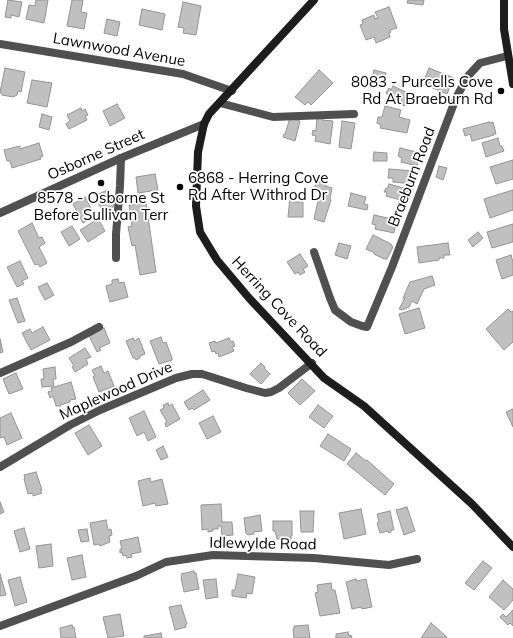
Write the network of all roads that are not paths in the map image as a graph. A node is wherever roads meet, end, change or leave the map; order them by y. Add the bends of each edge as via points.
1 (314, 0) edge
2 (504, 0) edge
3 (0, 44) edge
4 (508, 56) junction
5 (513, 84) edge
6 (232, 91) junction
7 (220, 103) junction
8 (354, 114) dead end
9 (204, 124) junction
10 (121, 158) junction
11 (0, 213) edge
12 (314, 252) dead end
13 (116, 258) dead end
14 (99, 327) dead end
15 (312, 364) junction
16 (0, 373) edge
17 (0, 467) edge
18 (513, 547) edge
19 (417, 559) dead end
20 (0, 626) edge

1 - 6 main road, Herring Cove Road
2 - 4 main road via 504,29
3 - 6 street, Lawnwood Avenue via 183,74
4 - 5 main road
4 - 12 street, Braeburn Road via 480,63 468,76 456,98 392,267 366,327 342,316 334,307
6 - 7 main road, Herring Cove Road
7 - 8 street via 273,117
7 - 9 main road, Herring Cove Road via 209,114
9 - 10 street, Osborne Street
9 - 15 main road, Herring Cove Road via 198,152 196,206 200,232 217,260 254,304
10 - 11 street, Osborne Street
10 - 13 street
14 - 16 street
15 - 17 street, Maplewood Drive via 279,388 265,393 202,374 176,378 70,425
15 - 18 main road, Herring Cove Road via 324,378 364,406 472,504
19 - 20 street, Idlewylde Road via 389,565 314,558 213,555 166,562 136,576

